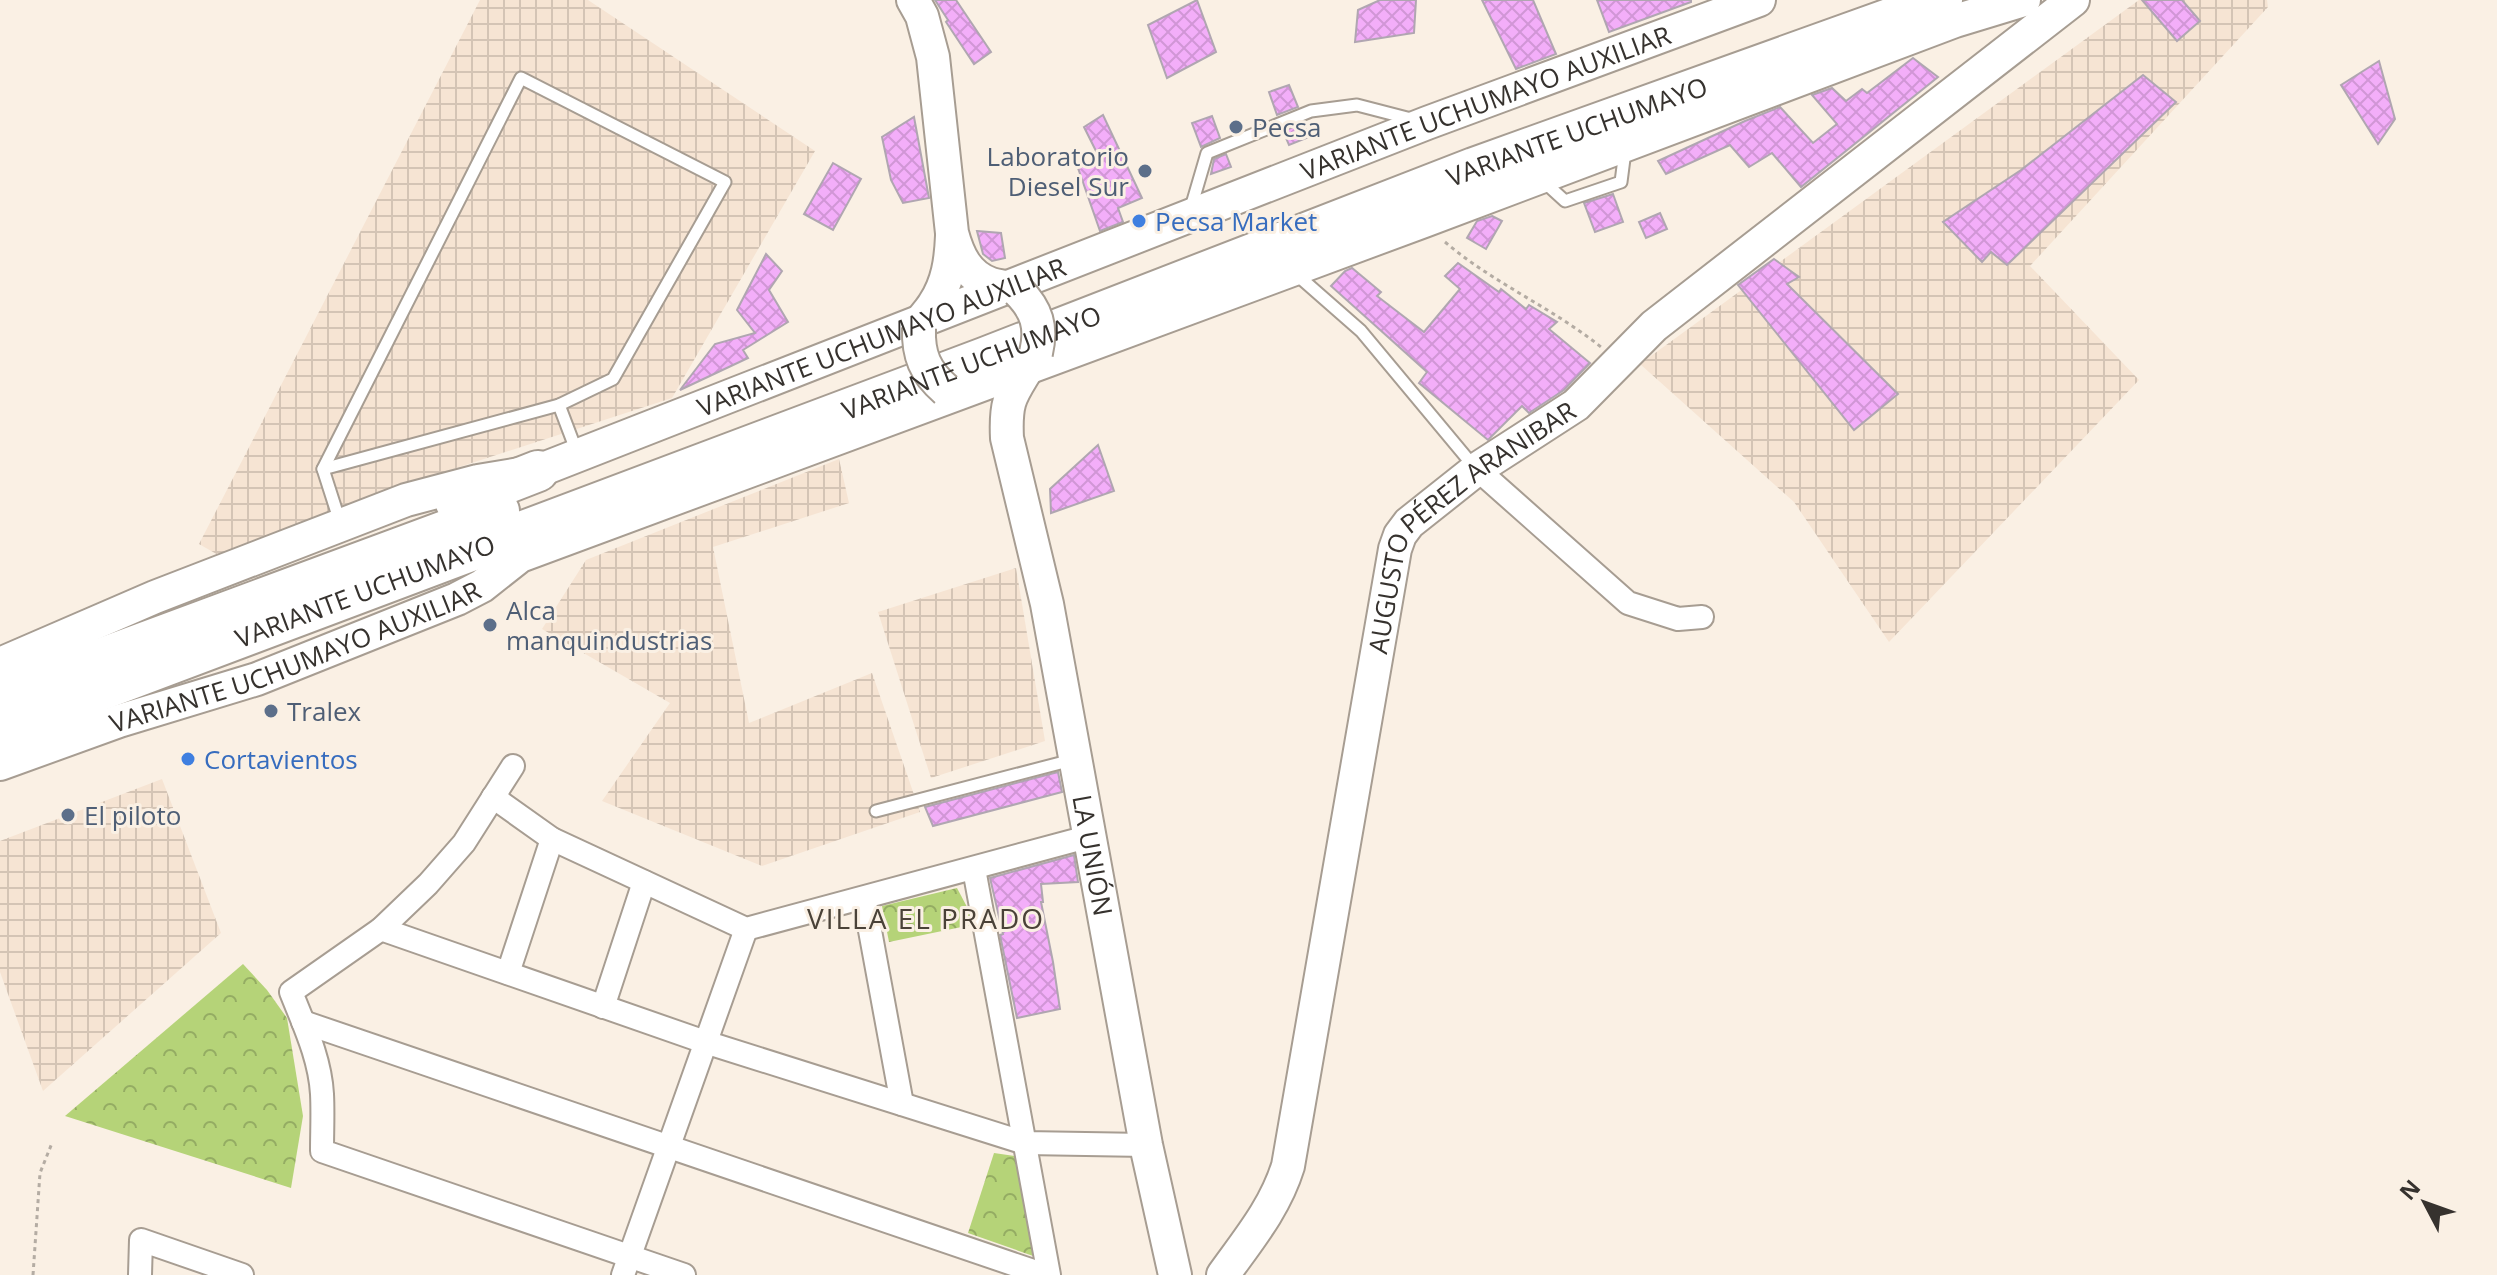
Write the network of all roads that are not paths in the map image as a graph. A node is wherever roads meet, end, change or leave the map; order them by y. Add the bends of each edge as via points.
1 (913, 0) edge
2 (1759, 0) edge
3 (1864, 0) edge
4 (1942, 0) edge
5 (2024, 0) edge
6 (2073, 0) edge
7 (1427, 123) junction
8 (1188, 217) junction
9 (952, 233) junction
10 (1291, 270) junction
11 (1014, 289) junction
12 (919, 325) junction
13 (1032, 360) junction
14 (949, 392) junction
15 (559, 405) junction
16 (1007, 438) junction
17 (578, 455) junction
18 (323, 469) junction
19 (1477, 469) junction
20 (538, 471) junction
21 (341, 525) junction
22 (520, 556) junction
23 (1702, 617) dead end
24 (90, 663) junction
25 (0, 664) edge
26 (8, 715) edge
27 (1076, 759) junction
28 (0, 764) edge
29 (513, 766) dead end
30 (493, 797) junction
31 (876, 811) dead end
32 (1091, 836) junction
33 (552, 839) junction
34 (974, 869) junction
35 (644, 882) junction
36 (864, 898) junction
37 (381, 929) junction
38 (746, 929) junction
39 (508, 973) junction
40 (603, 1007) junction
41 (303, 1022) junction
42 (705, 1042) junction
43 (902, 1104) junction
44 (1025, 1143) junction
45 (1146, 1145) junction
46 (668, 1147) junction
47 (626, 1266) edge
48 (140, 1275) edge
49 (242, 1275) edge
50 (684, 1275) edge
51 (1047, 1275) edge
52 (1175, 1275) edge
53 (1223, 1275) edge

1 - 9 main road via 933,57
2 - 7 main road, VARIANTE UCHUMAYO AUXILIAR
3 - 24 highway, VARIANTE UCHUMAYO via 1481,138
4 - 26 highway, VARIANTE UCHUMAYO via 1474,168 984,358
5 - 10 main road, VARIANTE UCHUMAYO AUXILIAR via 1955,21
6 - 19 main road, AUGUSTO PÉREZ ARANIBAR via 1654,326 1576,405
7 - 8 main road, VARIANTE UCHUMAYO AUXILIAR
7 - 8 lane via 1357,105 1311,111 1207,153
8 - 11 main road, VARIANTE UCHUMAYO AUXILIAR
9 - 11 main road via 957,254 970,272 989,284
9 - 12 main road via 946,281
10 - 13 main road, VARIANTE UCHUMAYO AUXILIAR
10 - 19 lane via 1361,331
11 - 12 main road, VARIANTE UCHUMAYO AUXILIAR
11 - 13 main road, bridge via 1038,319 1040,336
12 - 14 main road, bridge via 923,363
12 - 17 main road, VARIANTE UCHUMAYO AUXILIAR
13 - 14 main road, VARIANTE UCHUMAYO AUXILIAR
13 - 16 main road, LA UNIÓN via 1013,389 1006,413
14 - 16 main road, LA UNIÓN via 994,418
14 - 22 main road, VARIANTE UCHUMAYO AUXILIAR
15 - 17 lane
15 - 18 lane
15 - 18 lane via 613,379 725,182 521,78
16 - 27 main road, LA UNIÓN via 1047,604
17 - 20 main road, VARIANTE UCHUMAYO AUXILIAR
18 - 21 lane
19 - 23 street via 1628,603 1678,619
19 - 53 main road, AUGUSTO PÉREZ ARANIBAR via 1409,523 1395,549 1288,1166 1280,1190
20 - 21 main road, VARIANTE UCHUMAYO AUXILIAR via 406,500
20 - 24 highway via 167,616
21 - 25 main road, VARIANTE UCHUMAYO AUXILIAR
22 - 26 highway via 161,693 49,723
22 - 28 main road, VARIANTE UCHUMAYO AUXILIAR via 482,586 382,630 257,679
24 - 26 highway, VARIANTE UCHUMAYO
27 - 31 lane
27 - 32 main road, LA UNIÓN
29 - 30 street
30 - 33 street
30 - 37 street via 464,843
32 - 34 street
32 - 45 main road, LA UNIÓN
33 - 35 street
33 - 39 street
34 - 36 street
34 - 44 street
35 - 38 street
35 - 40 street
36 - 38 street
36 - 43 street
37 - 39 street
37 - 41 street via 291,992
38 - 42 street
39 - 40 street
40 - 42 street
41 - 46 street
41 - 47 street via 322,1092 322,1151
42 - 43 street
42 - 46 street
43 - 44 street
44 - 45 street
44 - 51 street
45 - 52 main road, LA UNIÓN
46 - 47 street
46 - 51 street
47 - 50 street
48 - 49 street via 141,1240

